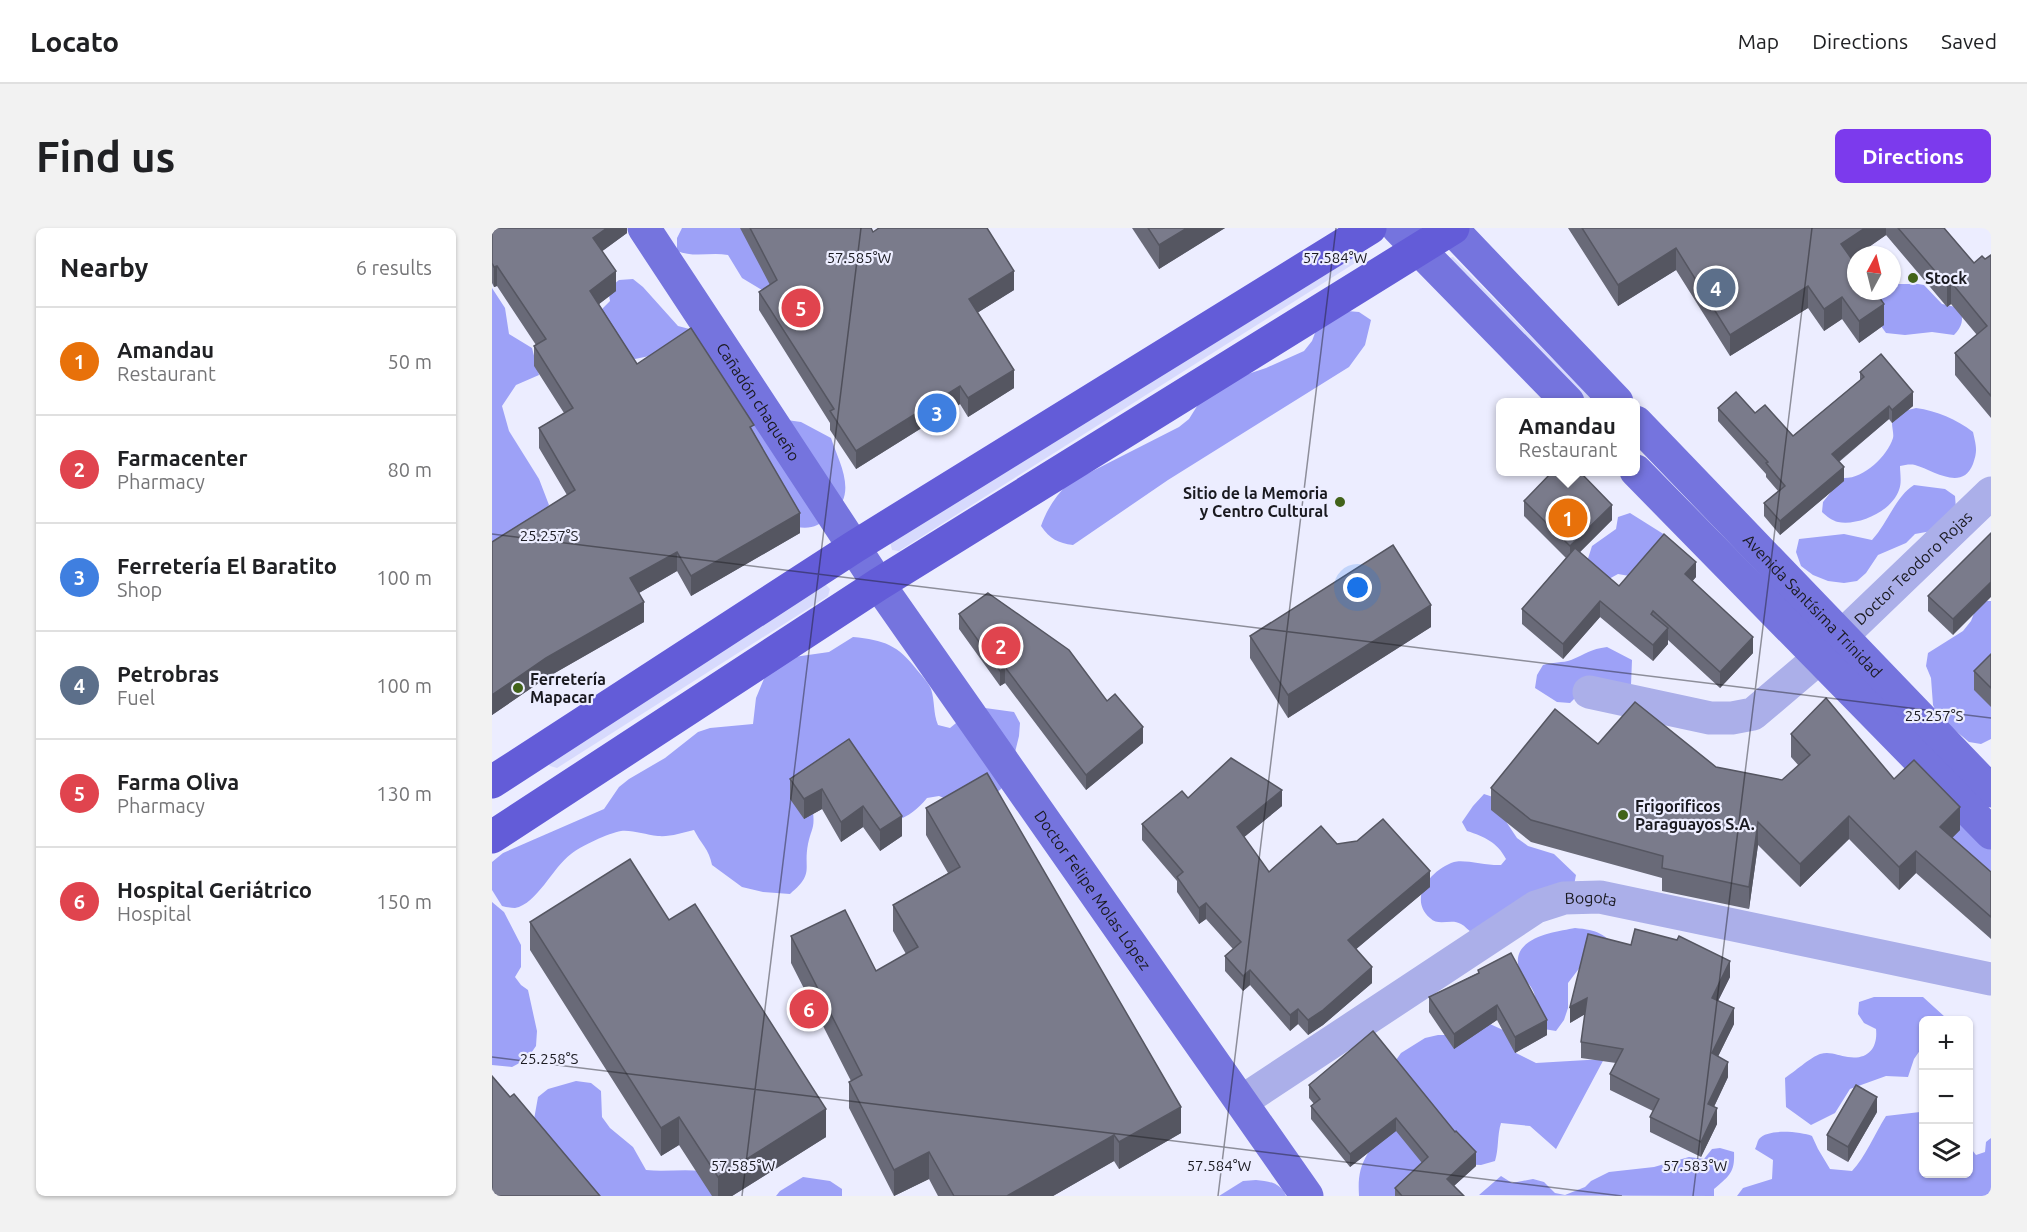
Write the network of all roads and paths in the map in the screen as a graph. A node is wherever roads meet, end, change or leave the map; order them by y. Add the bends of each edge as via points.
1 (644, 228) edge
2 (1370, 228) edge
3 (1452, 228) edge
4 (1408, 239) edge
5 (1564, 398) edge
6 (1613, 398) edge
7 (1640, 428) edge
8 (1640, 476) edge
9 (1991, 494) edge
10 (854, 547) junction
11 (876, 580) junction
12 (1830, 647) junction
13 (1589, 692) dead end
14 (499, 778) edge
15 (1991, 790) edge
16 (533, 812) junction
17 (1991, 833) edge
18 (492, 837) edge
19 (1991, 979) edge
20 (1241, 1102) junction
21 (1307, 1196) edge

1 - 10 main road, Cañadón chaqueño
2 - 10 highway
3 - 4 highway
3 - 6 main road
4 - 5 main road
4 - 11 highway
7 - 12 main road, Avenida Santísima Trinidad
8 - 12 main road, Avenida Santísima Trinidad
9 - 12 street, Doctor Teodoro Rojas
10 - 11 main road, Cañadón chaqueño
10 - 14 highway
11 - 16 highway
11 - 20 main road, Doctor Felipe Molas López
12 - 13 street, Doctor Teodoro Rojas via 1753,714 1732,718 1710,718
12 - 15 main road, Avenida Santísima Trinidad
12 - 17 main road, Avenida Santísima Trinidad
14 - 16 highway
16 - 18 highway
19 - 20 street, Bogota via 1600,897 1564,898 1536,907
20 - 21 main road, Doctor Felipe Molas López

